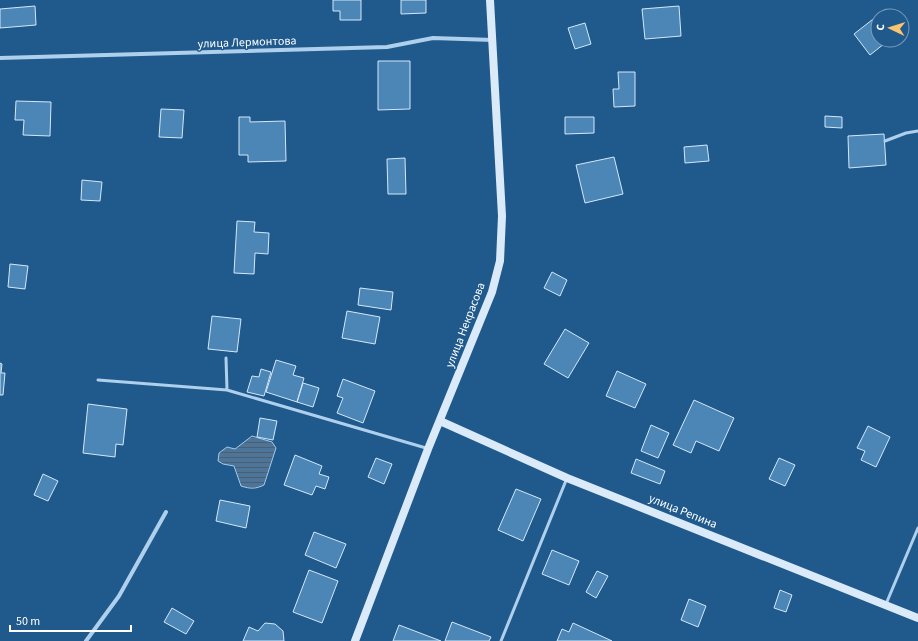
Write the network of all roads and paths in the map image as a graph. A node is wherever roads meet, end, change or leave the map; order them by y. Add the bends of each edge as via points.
1 (490, 0) edge
2 (493, 40) junction
3 (0, 58) edge
4 (918, 132) edge
5 (885, 141) dead end
6 (226, 358) dead end
7 (98, 380) dead end
8 (227, 390) junction
9 (440, 421) junction
10 (428, 449) junction
11 (567, 478) junction
12 (166, 512) dead end
13 (918, 528) edge
14 (886, 606) junction
15 (918, 618) edge
16 (86, 641) edge
17 (355, 641) edge
18 (501, 641) edge

1 - 2 street, улица Некрасова
2 - 3 street, улица Лермонтова via 433,38 386,47
2 - 9 street, улица Некрасова via 502,216 500,261 492,292
4 - 5 lane via 906,133
6 - 8 lane
7 - 8 lane
8 - 10 lane
9 - 10 street, улица Некрасова
9 - 11 street, улица Репина
10 - 17 street, улица Некрасова
11 - 14 street, улица Репина
11 - 18 lane
12 - 16 street via 119,596
13 - 14 lane
14 - 15 street, улица Репина

